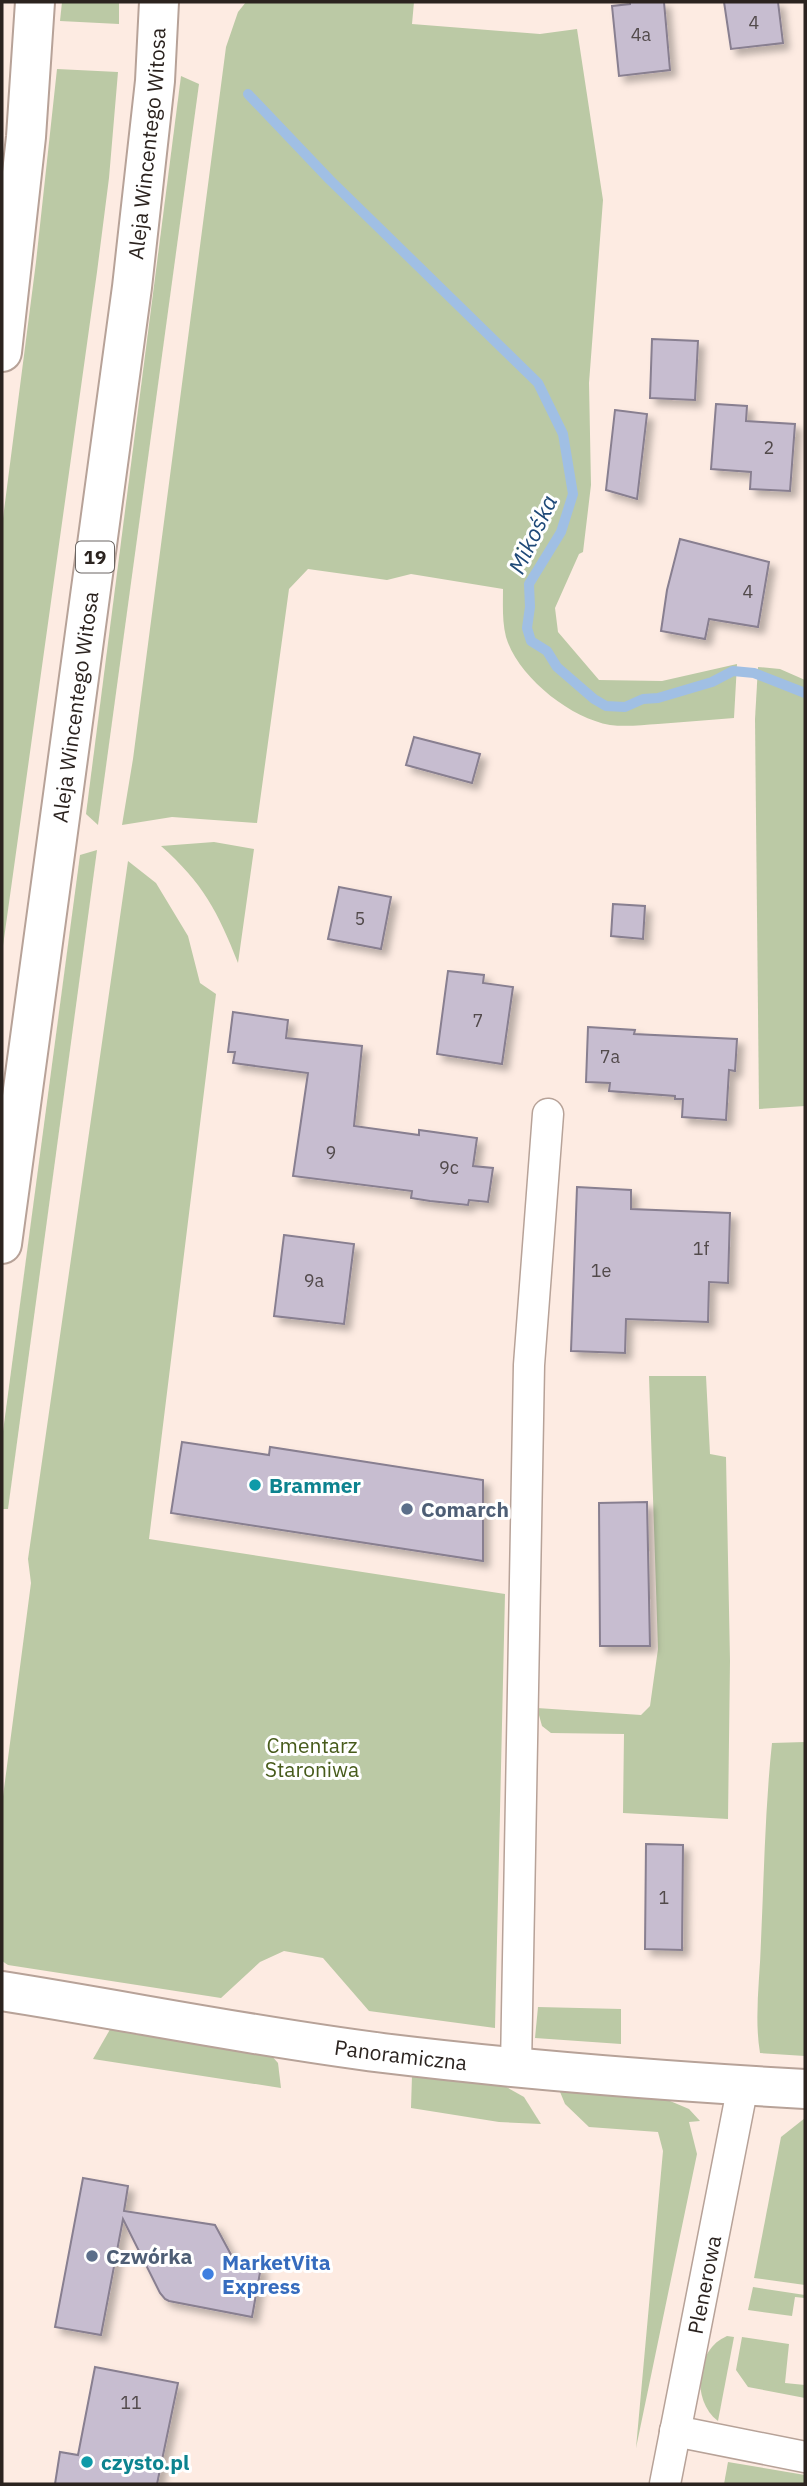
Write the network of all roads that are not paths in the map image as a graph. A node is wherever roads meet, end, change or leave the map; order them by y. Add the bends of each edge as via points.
1 (35, 2) edge
2 (159, 2) edge
3 (2, 352) edge
4 (548, 1114) dead end
5 (2, 1244) edge
6 (2, 1991) edge
7 (516, 2067) junction
8 (743, 2085) junction
9 (805, 2089) edge
10 (675, 2431) junction
11 (805, 2457) edge
12 (665, 2484) edge

1 - 3 main road via 26,137
2 - 5 main road, Aleja Wincentego Witosa / 19 via 132,287
4 - 7 street via 529,1365
6 - 7 main road, Panoramiczna via 290,2040
7 - 8 main road, Panoramiczna
8 - 9 main road, Panoramiczna
8 - 10 street, Plenerowa
10 - 11 street
10 - 12 street, Plenerowa

